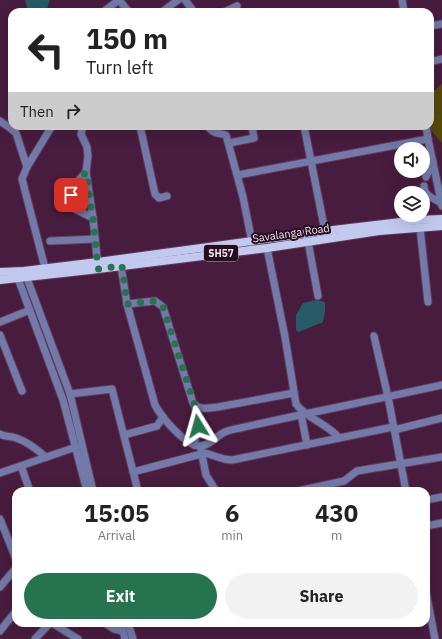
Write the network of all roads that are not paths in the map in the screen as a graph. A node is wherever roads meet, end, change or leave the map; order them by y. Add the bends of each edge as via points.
1 (119, 0) edge
2 (178, 0) edge
3 (237, 6) dead end
4 (108, 8) edge
5 (126, 8) edge
6 (167, 8) edge
7 (233, 8) edge
8 (12, 130) edge
9 (50, 130) edge
10 (82, 130) edge
11 (141, 130) edge
12 (210, 130) edge
13 (253, 130) edge
14 (305, 130) edge
15 (427, 130) edge
16 (428, 139) junction
17 (230, 143) junction
18 (311, 161) junction
19 (433, 162) junction
20 (27, 167) junction
21 (430, 168) edge
22 (86, 172) junction
23 (238, 175) junction
24 (71, 195) dead end
25 (167, 196) dead end
26 (430, 196) edge
27 (442, 203) edge
28 (442, 206) edge
29 (74, 209) dead end
30 (93, 218) junction
31 (442, 219) edge
32 (442, 226) edge
33 (420, 228) junction
34 (326, 235) junction
35 (95, 239) junction
36 (50, 241) dead end
37 (308, 241) junction
38 (252, 242) junction
39 (267, 248) junction
40 (98, 266) junction
41 (122, 266) junction
42 (45, 268) junction
43 (0, 272) edge
44 (21, 274) junction
45 (0, 280) edge
46 (318, 296) dead end
47 (428, 302) dead end
48 (127, 304) junction
49 (30, 310) junction
50 (0, 322) edge
51 (0, 335) edge
52 (374, 336) dead end
53 (442, 384) edge
54 (22, 391) dead end
55 (70, 394) junction
56 (294, 394) junction
57 (388, 397) junction
58 (195, 406) junction
59 (303, 413) junction
60 (163, 417) junction
61 (442, 418) edge
62 (394, 428) junction
63 (0, 434) edge
64 (124, 435) junction
65 (339, 438) junction
66 (197, 445) junction
67 (307, 445) junction
68 (76, 447) junction
69 (202, 454) junction
70 (46, 457) junction
71 (442, 457) edge
72 (400, 464) junction
73 (21, 466) junction
74 (133, 472) junction
75 (0, 473) edge
76 (29, 487) edge
77 (86, 487) edge
78 (92, 487) edge
79 (137, 487) edge
80 (213, 487) edge
81 (316, 487) edge
82 (405, 487) edge
83 (442, 497) edge
84 (430, 499) edge
85 (0, 519) edge
86 (442, 524) edge
87 (430, 526) edge
88 (12, 549) edge
89 (12, 573) edge
90 (0, 587) edge
91 (430, 611) edge
92 (12, 616) edge
93 (47, 627) edge
94 (58, 627) edge
95 (111, 627) edge
96 (129, 627) edge
97 (0, 631) edge
98 (123, 636) edge
99 (35, 639) edge
100 (78, 639) edge
101 (132, 639) edge
102 (436, 639) edge

1 - 4 street
1 - 5 street
2 - 6 street
3 - 7 street
8 - 20 street via 16,133
9 - 20 street
10 - 22 street via 88,156
11 - 25 street via 155,194 159,198
12 - 17 street via 226,135
13 - 17 street via 254,138
14 - 18 street
15 - 16 street
16 - 18 street
16 - 19 street
17 - 23 street
18 - 23 street
18 - 34 street
19 - 21 street
19 - 27 street
20 - 42 street via 22,179
22 - 24 street
22 - 30 street
23 - 38 street
26 - 27 street
27 - 28 street
29 - 30 street
30 - 35 street
31 - 34 main road, Savalanga Road / SH57 via 418,220
32 - 33 main road, Savalanga Road / SH57
33 - 34 main road, Savalanga Road / SH57
33 - 47 street
34 - 37 main road, Savalanga Road / SH57
34 - 38 main road, Savalanga Road / SH57
35 - 36 street
35 - 40 street
37 - 39 main road, Savalanga Road / SH57
37 - 46 street
38 - 40 main road, Savalanga Road / SH57
39 - 41 main road, Savalanga Road / SH57
39 - 56 street
40 - 41 main road, Savalanga Road / SH57
40 - 42 main road, Savalanga Road / SH57
40 - 44 main road, Savalanga Road / SH57
41 - 48 street
42 - 44 main road, Savalanga Road / SH57
43 - 44 main road, Savalanga Road / SH57
44 - 45 main road, Savalanga Road / SH57
44 - 49 street
44 - 55 street
48 - 58 street via 155,301 163,307
48 - 60 street via 156,405
49 - 50 street
49 - 68 street via 63,400
51 - 54 street
52 - 57 street
53 - 57 street
55 - 64 street via 112,389
55 - 78 street
56 - 58 street via 218,407 201,409
56 - 59 street via 296,404
57 - 59 street
57 - 62 street
58 - 66 street
59 - 65 street via 333,431
59 - 66 street via 225,432 209,444
59 - 67 street
60 - 64 street via 157,426
60 - 66 street via 182,438
61 - 62 street
62 - 65 street
62 - 72 street
63 - 70 street via 29,443
64 - 74 street
65 - 67 street
66 - 69 street
67 - 69 street via 232,460
68 - 70 street
68 - 77 street
69 - 74 street
69 - 80 street via 206,475
70 - 73 street
71 - 72 street
72 - 81 street via 357,472 344,481
72 - 82 street
73 - 75 street
73 - 76 street
74 - 79 street
83 - 84 street
85 - 88 street
86 - 87 street
89 - 90 street
91 - 102 street
92 - 97 street
93 - 99 street
94 - 100 street
95 - 98 street
96 - 101 street

